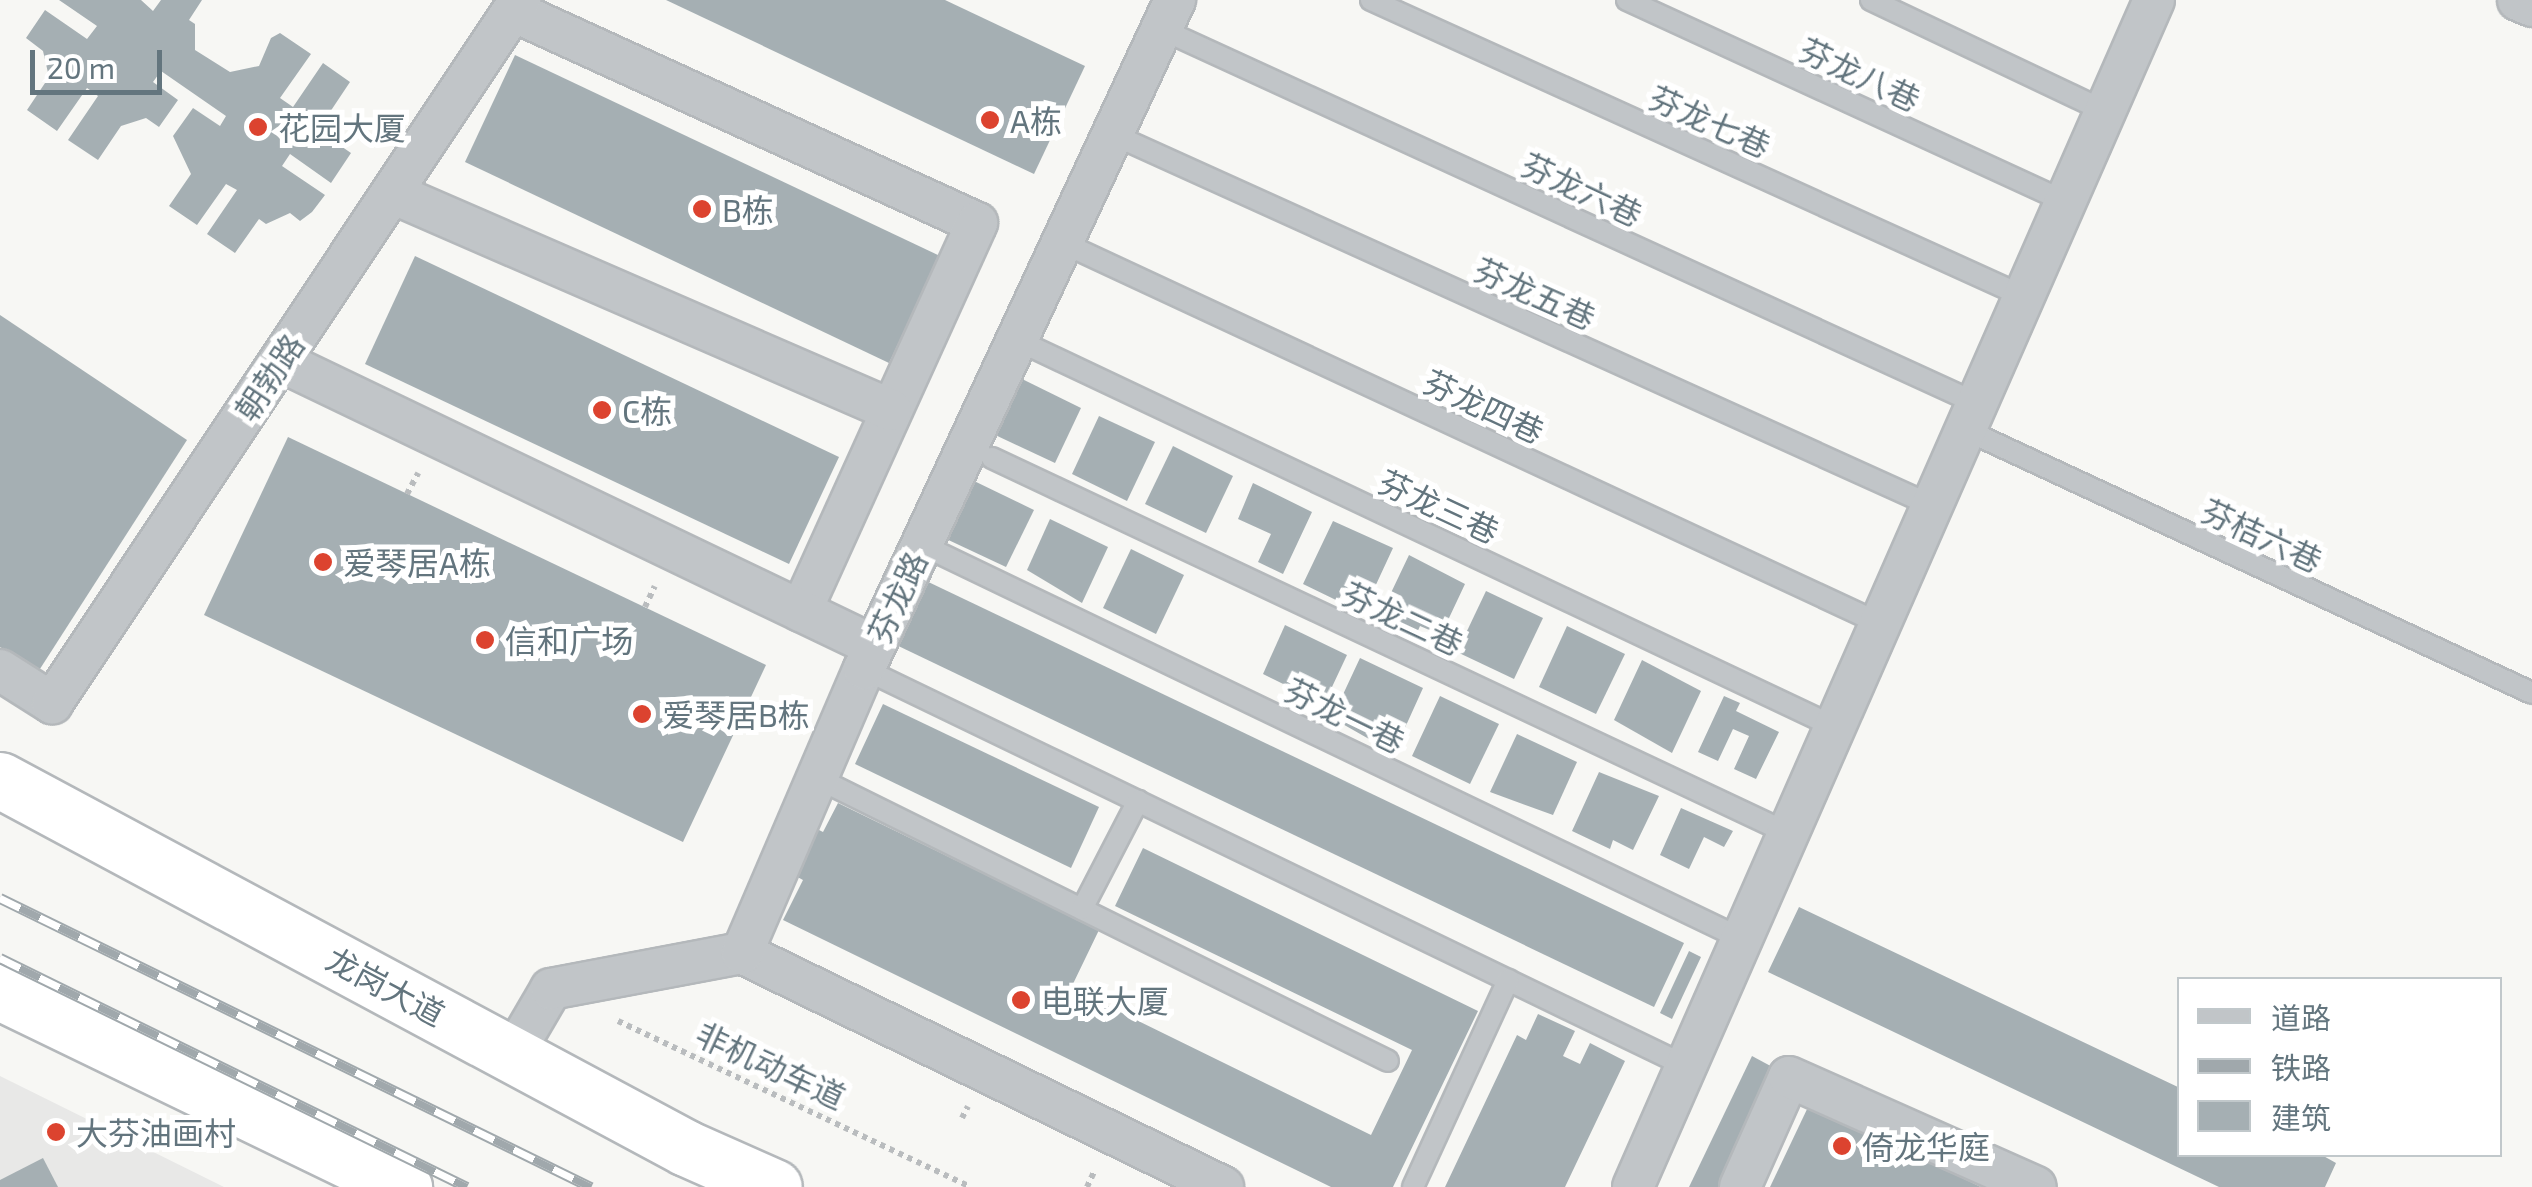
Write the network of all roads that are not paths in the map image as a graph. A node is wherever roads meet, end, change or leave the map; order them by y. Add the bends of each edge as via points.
1 (1371, 0) edge
2 (1627, 0) edge
3 (1871, 0) edge
4 (2154, 0) edge
5 (2518, 0) edge
6 (516, 5) edge
7 (2532, 6) edge
8 (1168, 14) edge
9 (2107, 112) junction
10 (1112, 134) junction
11 (392, 193) junction
12 (2067, 202) junction
13 (1062, 242) junction
14 (2024, 297) junction
15 (1016, 340) junction
16 (280, 361) junction
17 (891, 410) junction
18 (1972, 417) junction
19 (992, 458) dead end
20 (1933, 506) junction
21 (922, 546) junction
22 (801, 610) junction
23 (1881, 624) junction
24 (869, 657) junction
25 (0, 670) edge
26 (2532, 693) edge
27 (1835, 727) junction
28 (817, 778) junction
29 (0, 780) edge
30 (1138, 801) junction
31 (1788, 833) junction
32 (1082, 909) junction
33 (1742, 939) junction
34 (742, 954) junction
35 (1508, 980) junction
36 (0, 992) edge
37 (512, 1054) junction
38 (1388, 1061) dead end
39 (1686, 1066) junction
40 (404, 1187) edge
41 (774, 1187) edge
42 (1224, 1187) edge
43 (1412, 1187) edge
44 (1632, 1187) edge
45 (1740, 1187) edge
46 (2036, 1187) edge

1 - 14 lane, 芬龙七巷
2 - 12 lane, 芬龙八巷
3 - 9 lane
4 - 9 street
5 - 7 street
6 - 11 street, 朝勃路
6 - 17 street via 976,223
8 - 10 street, 芬龙路
8 - 18 lane, 芬龙六巷
9 - 12 street
10 - 13 street, 芬龙路
10 - 20 lane, 芬龙五巷
11 - 16 street, 朝勃路
11 - 17 street
12 - 14 street
13 - 15 street, 芬龙路
13 - 23 lane, 芬龙四巷
14 - 18 street
15 - 21 street, 芬龙路
15 - 27 lane, 芬龙三巷
16 - 22 street
16 - 25 street, 朝勃路 via 52,703
17 - 22 street
18 - 20 street
18 - 26 lane, 芬桔六巷
19 - 31 lane, 芬龙二巷
20 - 23 street
21 - 24 street, 芬龙路
21 - 33 lane, 芬龙一巷
22 - 24 street
23 - 27 street
24 - 28 street, 芬龙路
24 - 30 lane
27 - 31 street
28 - 32 lane
28 - 34 street, 芬龙路
29 - 37 highway, 龙岗大道
30 - 32 lane
30 - 35 lane
31 - 33 street
32 - 38 lane
33 - 39 street
34 - 37 street via 550,989
34 - 42 street
35 - 39 lane
35 - 43 lane
36 - 40 highway
37 - 41 highway, 龙岗大道
39 - 44 street
45 - 46 street via 1789,1077

